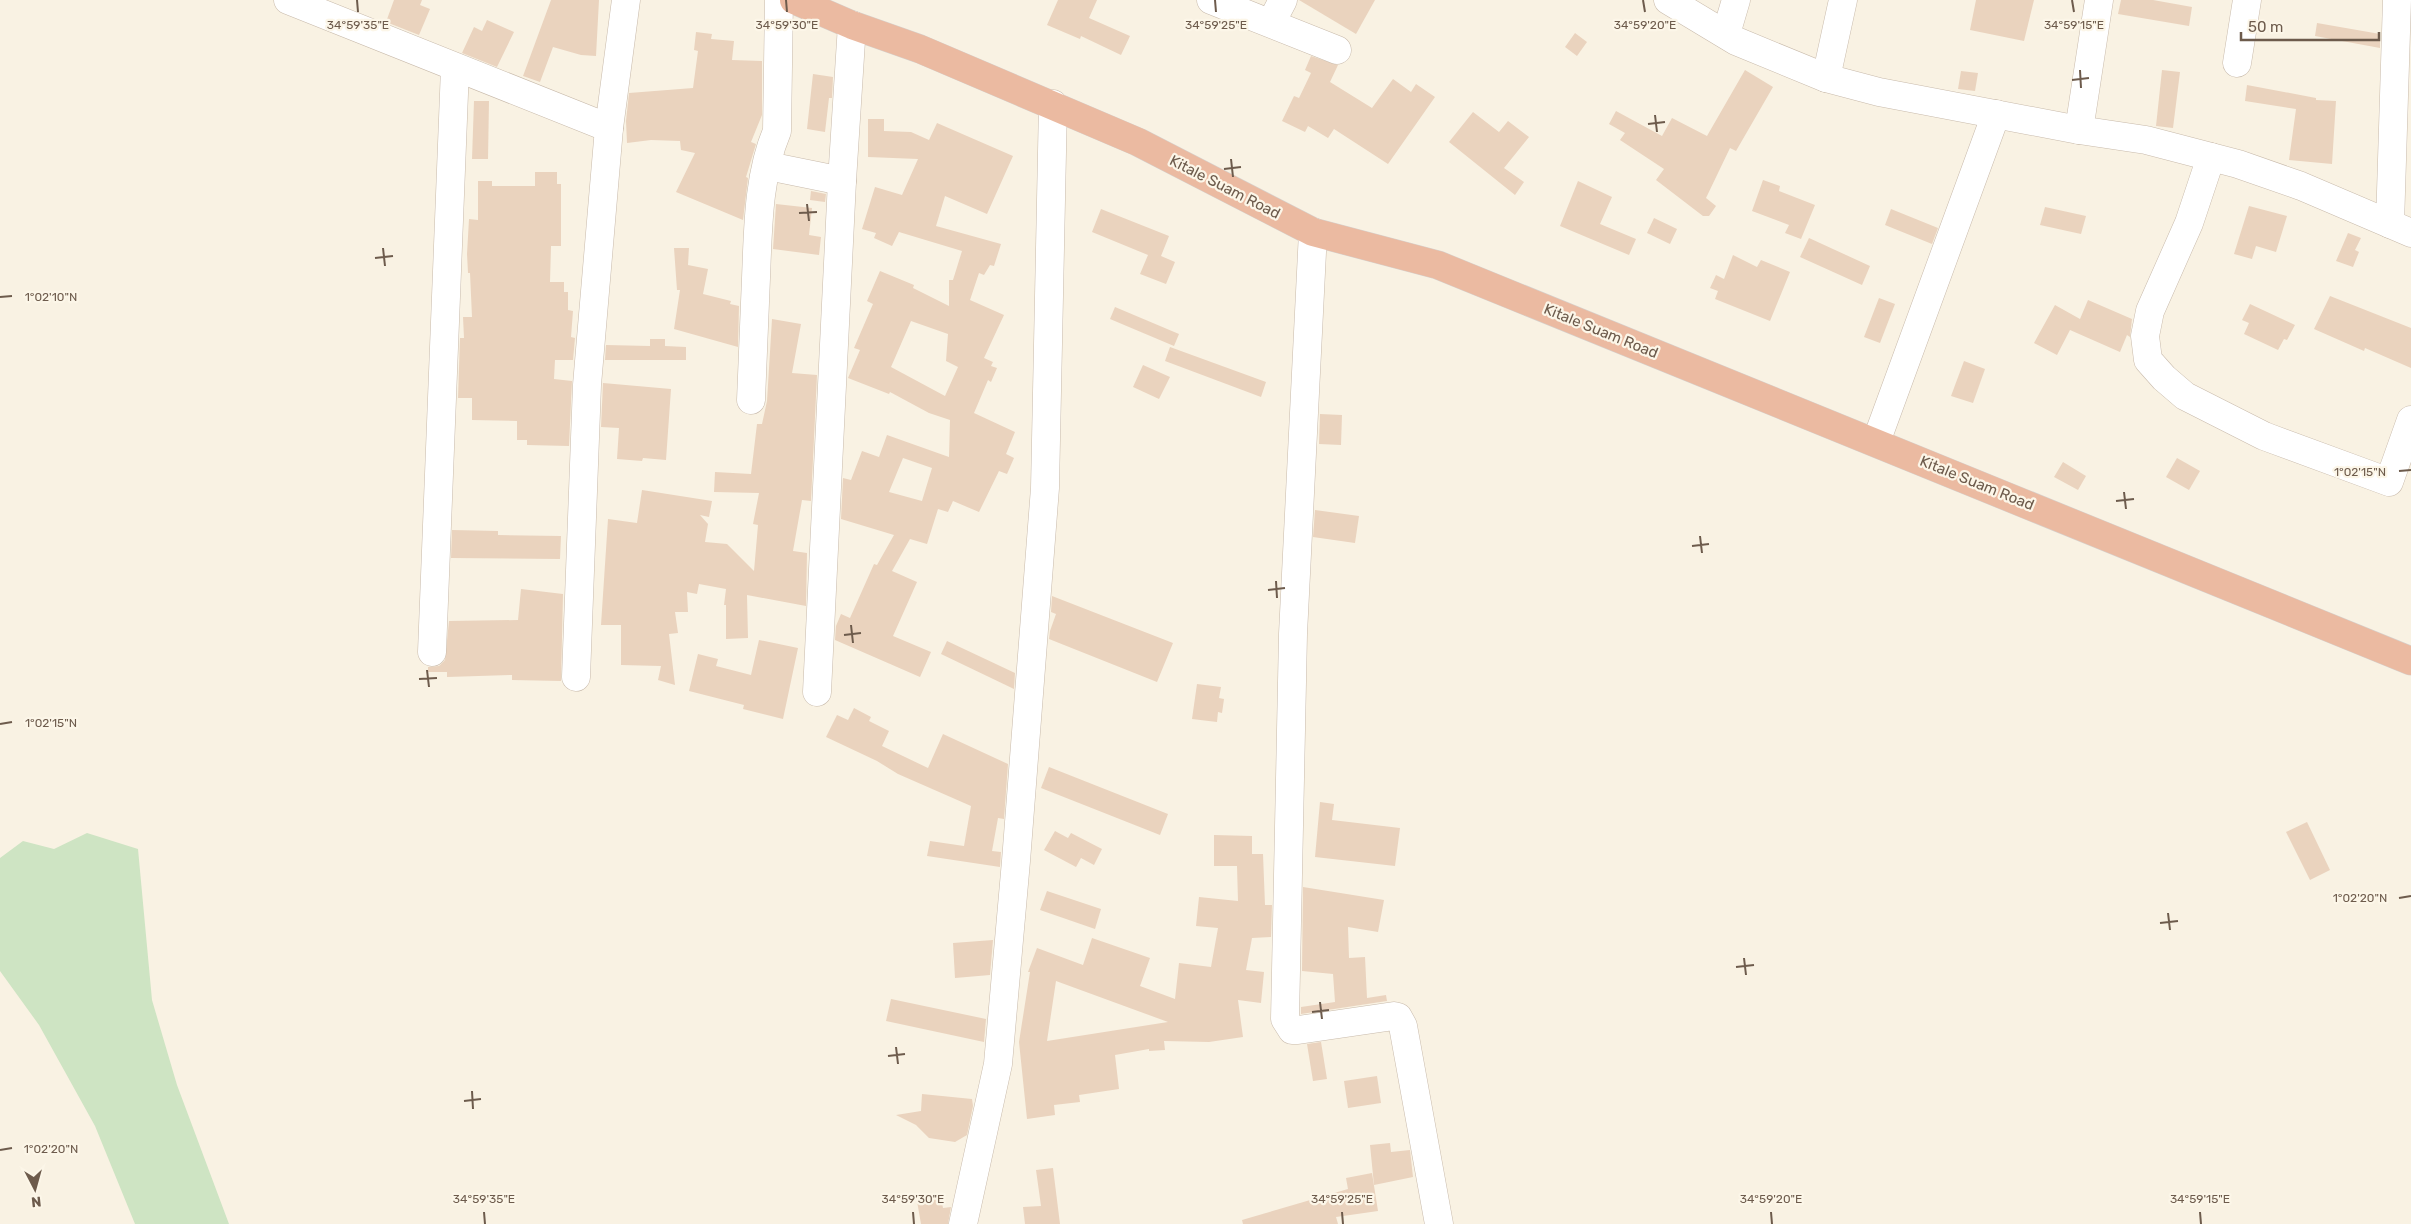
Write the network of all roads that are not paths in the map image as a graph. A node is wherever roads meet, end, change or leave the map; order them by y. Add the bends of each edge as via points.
1 (288, 0) edge
2 (626, 0) edge
3 (779, 0) edge
4 (1211, 0) edge
5 (1668, 0) edge
6 (1736, 0) edge
7 (1843, 0) edge
8 (2099, 0) edge
9 (2247, 0) edge
10 (808, 2) edge
11 (1277, 12) edge
12 (2401, 17) edge
13 (852, 25) junction
14 (1726, 34) junction
15 (1337, 50) dead end
16 (2237, 63) dead end
17 (455, 68) junction
18 (1826, 78) junction
19 (1052, 104) junction
20 (1996, 114) junction
21 (608, 128) junction
22 (2079, 130) junction
23 (2211, 157) junction
24 (768, 166) junction
25 (842, 181) junction
26 (2400, 229) edge
27 (1313, 232) junction
28 (751, 400) dead end
29 (2411, 420) edge
30 (1876, 442) junction
31 (2400, 487) edge
32 (432, 652) dead end
33 (2411, 661) edge
34 (576, 677) dead end
35 (817, 692) dead end
36 (964, 1224) edge
37 (1439, 1224) edge

1 - 17 street
2 - 21 street
3 - 24 street via 777,131
4 - 11 street
5 - 14 street
6 - 14 street
7 - 18 street
8 - 22 street
9 - 16 street
10 - 13 highway, Kitale Suam Road
11 - 15 street
12 - 26 street
13 - 19 highway, Kitale Suam Road via 920,49
13 - 25 street
14 - 18 street via 1762,53
17 - 21 street
17 - 32 street
18 - 20 street via 1879,92
19 - 27 highway, Kitale Suam Road via 1138,142
19 - 36 street via 1045,488 1024,763 998,1064
20 - 22 street
20 - 30 street
21 - 34 street via 587,386
22 - 23 street via 2146,140
23 - 26 street via 2301,186
23 - 31 street via 2189,223 2150,311 2145,336 2148,360 2185,396 2264,436
24 - 25 street
24 - 28 street via 758,232
25 - 35 street
27 - 30 highway, Kitale Suam Road via 1438,265
27 - 37 street via 1293,634 1285,1019 1287,1026 1298,1030 1398,1017 1403,1026
29 - 31 street
30 - 33 highway, Kitale Suam Road

